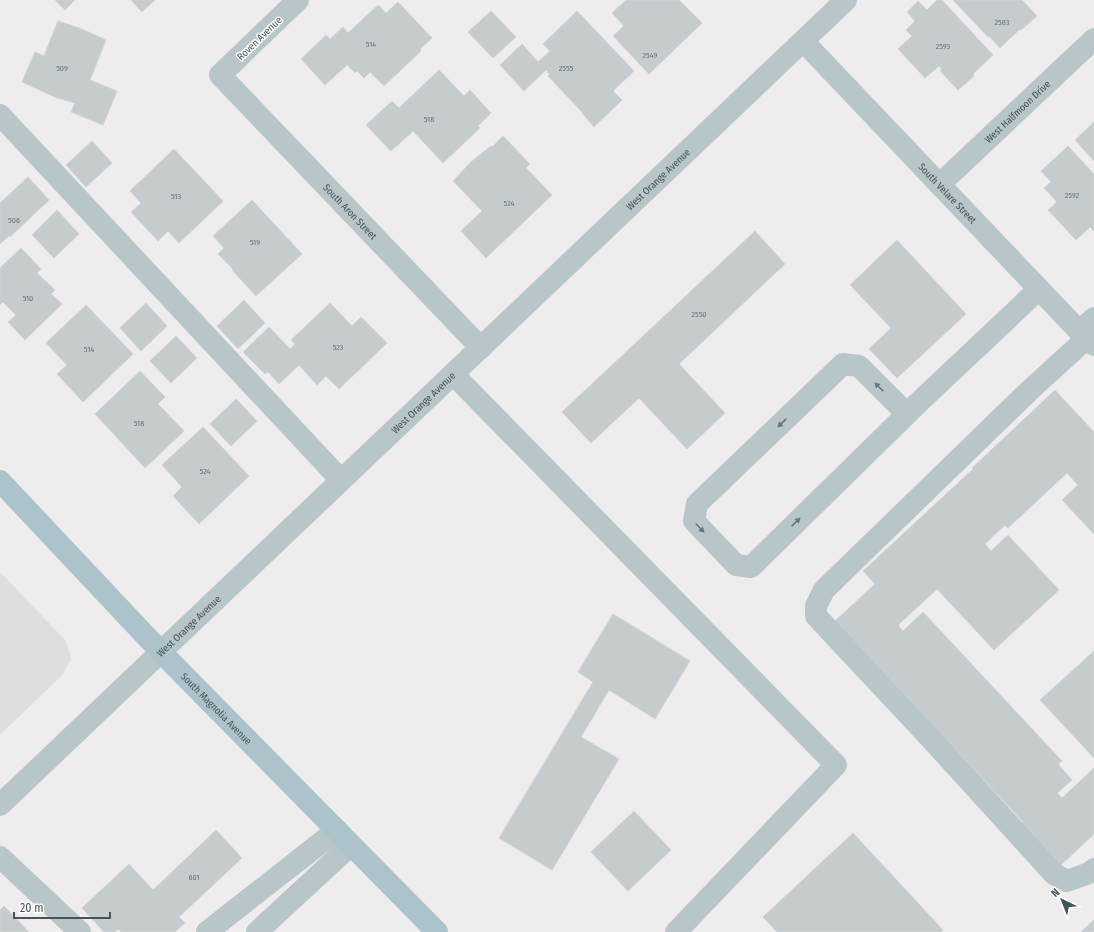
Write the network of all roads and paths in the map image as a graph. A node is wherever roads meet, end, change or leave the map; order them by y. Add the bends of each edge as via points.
1 (298, 0) edge
2 (846, 0) edge
3 (1094, 39) edge
4 (803, 41) junction
5 (220, 75) joint
6 (0, 115) edge
7 (940, 184) junction
8 (1039, 289) junction
9 (1089, 333) edge
10 (481, 348) junction
11 (453, 374) junction
12 (907, 414) junction
13 (342, 480) junction
14 (0, 481) edge
15 (161, 652) junction
16 (0, 805) edge
17 (344, 837) junction
18 (0, 857) edge
19 (1094, 869) edge
20 (80, 932) edge
21 (207, 932) edge
22 (257, 932) edge
23 (437, 932) edge
24 (676, 932) edge

1 - 5 street, Roven Avenue
2 - 4 street, West Orange Avenue
3 - 7 street, West Halfmoon Drive
4 - 7 street, South Velare Street
4 - 10 street, West Orange Avenue
5 - 10 street, South Aron Street
6 - 13 street
7 - 8 street, South Velare Street
8 - 9 street, South Velare Street
8 - 12 street
9 - 19 street via 824,590 816,606 816,616 1054,874 1067,881
10 - 11 street, West Orange Avenue
11 - 13 street, West Orange Avenue
11 - 24 street via 836,765
12 -> 12 street via 858,366 843,364 698,504 694,522 736,566 751,567
13 - 15 street, West Orange Avenue
14 - 15 main road, South Magnolia Avenue
15 - 16 street, West Orange Avenue
15 - 17 main road, South Magnolia Avenue
17 - 21 street
17 - 22 street
17 - 23 main road, South Magnolia Avenue
18 - 20 street

